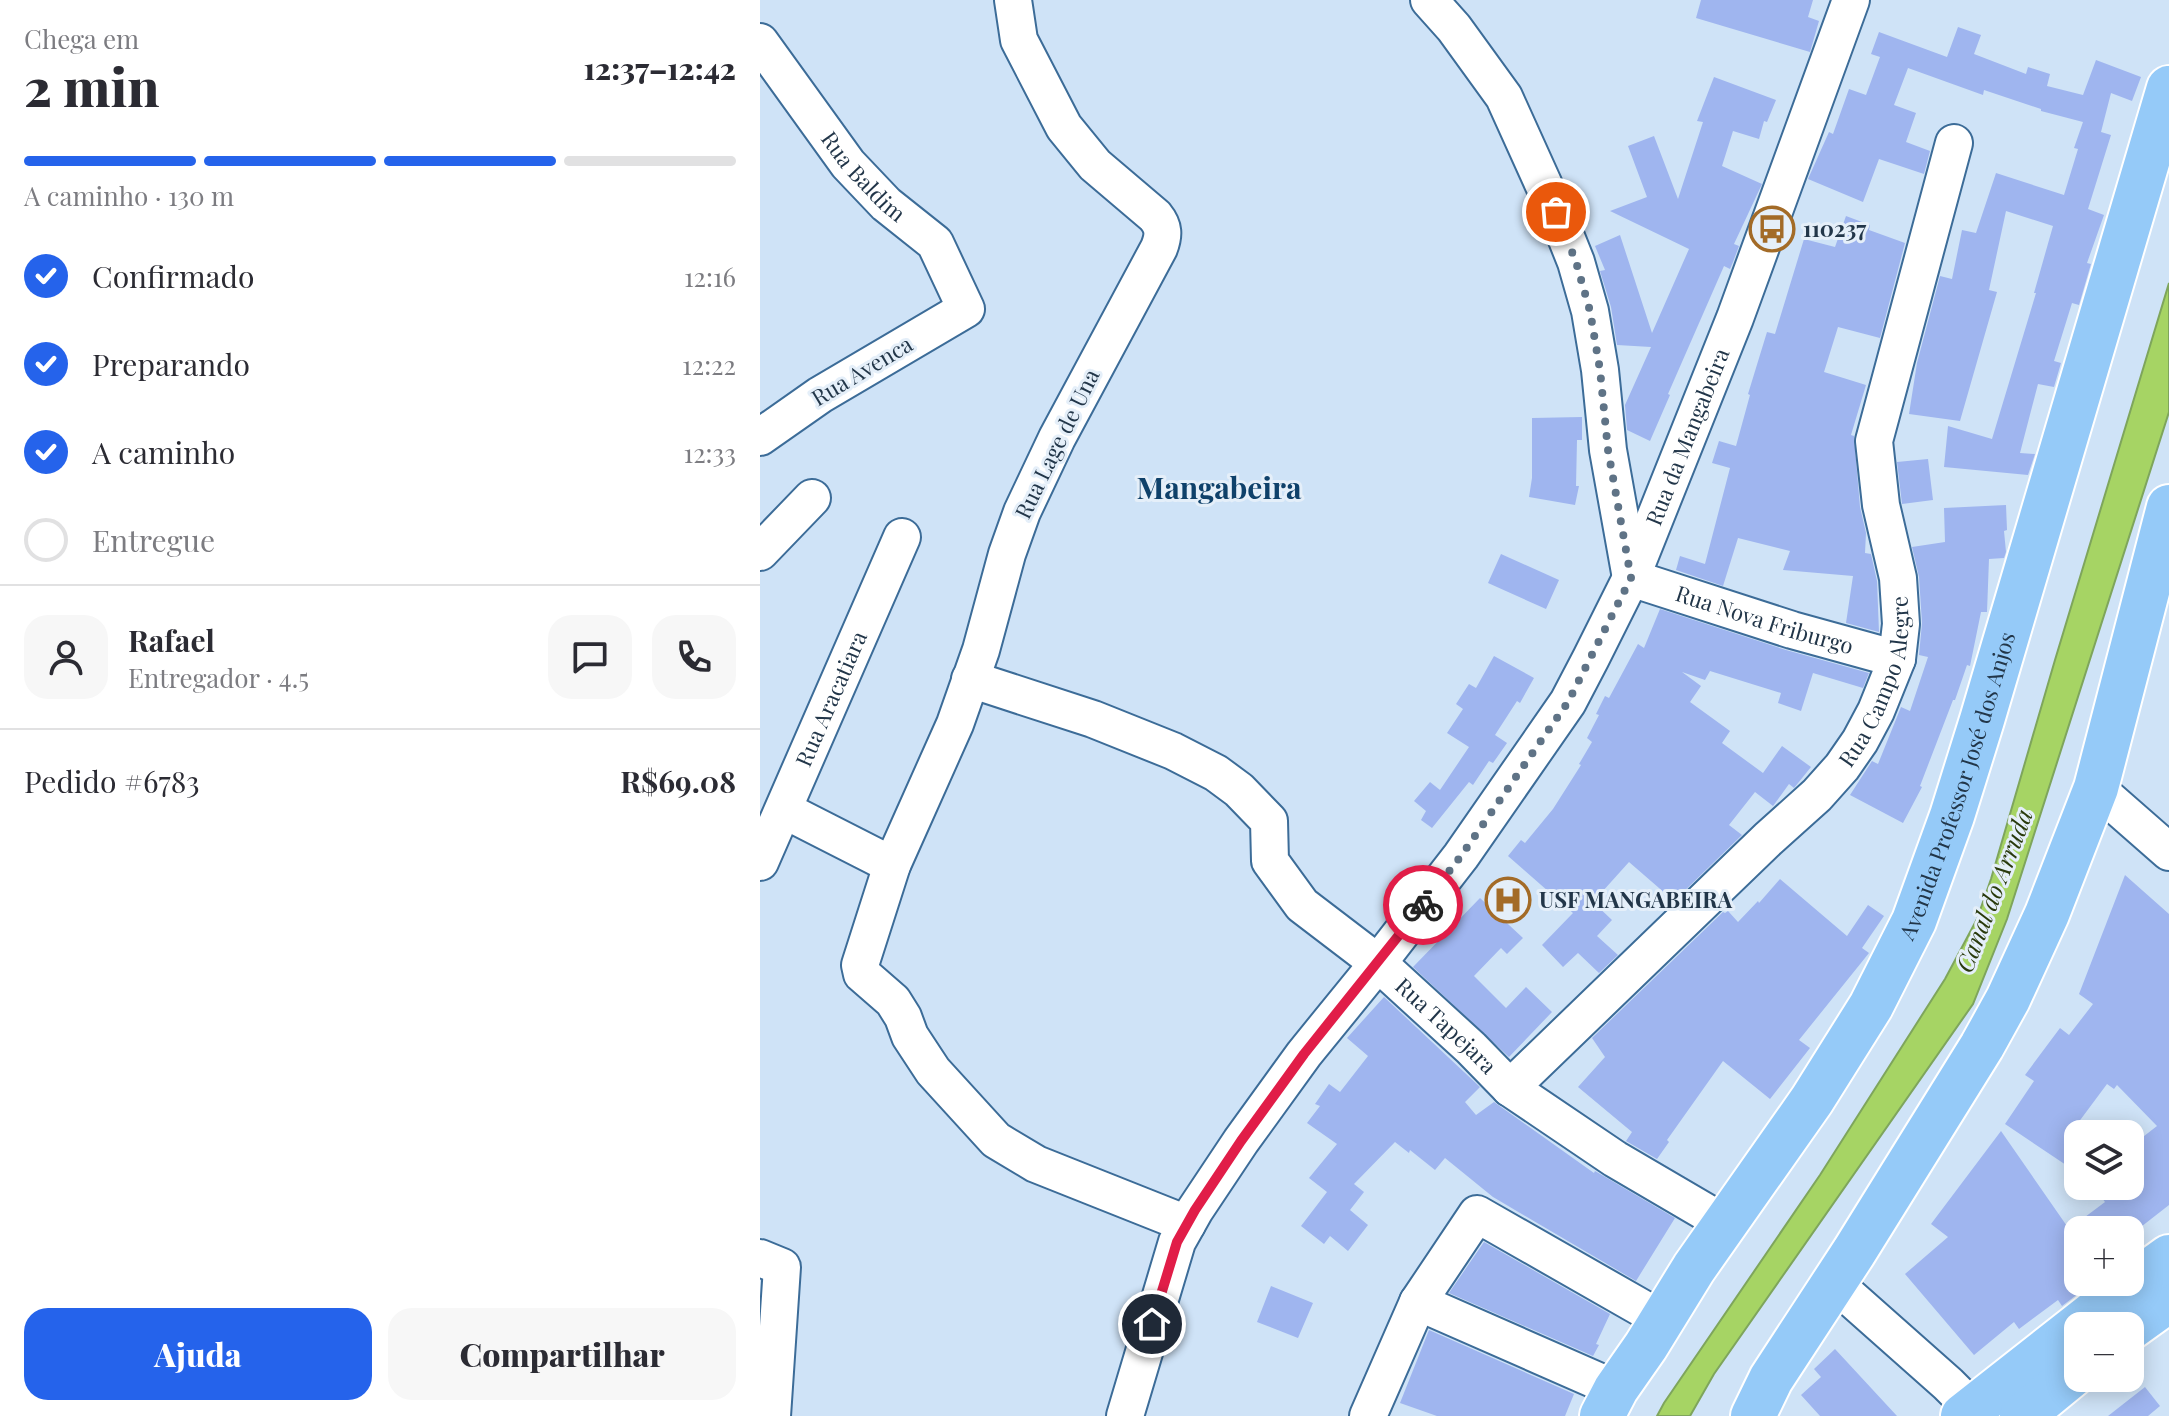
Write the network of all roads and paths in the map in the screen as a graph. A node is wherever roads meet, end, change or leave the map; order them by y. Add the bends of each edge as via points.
1 (1013, 0) edge
2 (1430, 0) edge
3 (1851, 0) edge
4 (760, 42) edge
5 (2169, 88) edge
6 (1954, 143) dead end
7 (966, 309) joint
8 (760, 437) edge
9 (812, 498) dead end
10 (2169, 507) edge
11 (902, 537) dead end
12 (760, 552) edge
13 (1631, 578) junction
14 (1897, 659) junction
15 (970, 679) junction
16 (2096, 788) junction
17 (777, 798) edge
18 (2169, 852) edge
19 (760, 862) edge
20 (892, 865) junction
21 (1378, 963) junction
22 (1510, 1088) junction
23 (1187, 1224) junction
24 (1726, 1224) junction
25 (2169, 1257) edge
26 (771, 1262) edge
27 (1833, 1282) junction
28 (2169, 1300) edge
29 (1418, 1302) junction
30 (2144, 1318) edge
31 (1661, 1319) junction
32 (2064, 1382) edge
33 (1609, 1403) edge
34 (1972, 1413) edge
35 (772, 1416) edge
36 (1125, 1416) edge
37 (1368, 1416) edge
38 (1753, 1416) edge
39 (2022, 1416) edge

1 - 15 street, Rua Lage de Una via 1019,40 1064,127 1095,165 1155,216 1163,234 1022,512
2 - 13 street via 1504,97 1576,262 1593,326
3 - 13 street, Rua da Mangabeira via 1735,318
4 - 7 street, Rua Baldim via 848,164 886,204 935,243
5 - 24 main road, Avenida Professor José dos Anjos via 1978,734 1914,921 1871,1006
6 - 14 street, Rua Campo Alegre via 1874,441 1881,505 1898,578
7 - 8 street, Rua Avenca via 820,395
9 - 12 street
10 - 16 main road
11 - 17 street, Rua Aracatiara
13 - 14 street, Rua Nova Friburgo
13 - 21 street, Rua da Mangabeira via 1568,702 1461,856
14 - 22 street, Rua Campo Alegre via 1860,741 1817,795
15 - 20 street, Rua Lage de Una
15 - 21 street, Rua Tapejara via 1093,719 1216,773 1269,821 1270,861 1302,905
16 - 18 street
16 - 27 main road via 2008,999
17 - 19 street, Rua Aracatiara
17 - 20 street
20 - 23 street, Rua Lage de Una via 860,965 862,974 893,1001 933,1071 996,1140 1036,1164
21 - 22 street, Rua Tapejara
21 - 23 street, Rua da Mangabeira via 1304,1054
22 - 24 street, Rua Tapejara via 1615,1159
23 - 36 street, Rua da Mangabeira
24 - 31 main road, Avenida Professor José dos Anjos
25 - 34 main road
26 - 35 street
27 - 34 street
27 - 38 main road
28 - 30 main road
29 - 31 street via 1477,1214
29 - 33 street
29 - 37 street
31 - 33 main road, Avenida Professor José dos Anjos
32 - 39 main road

